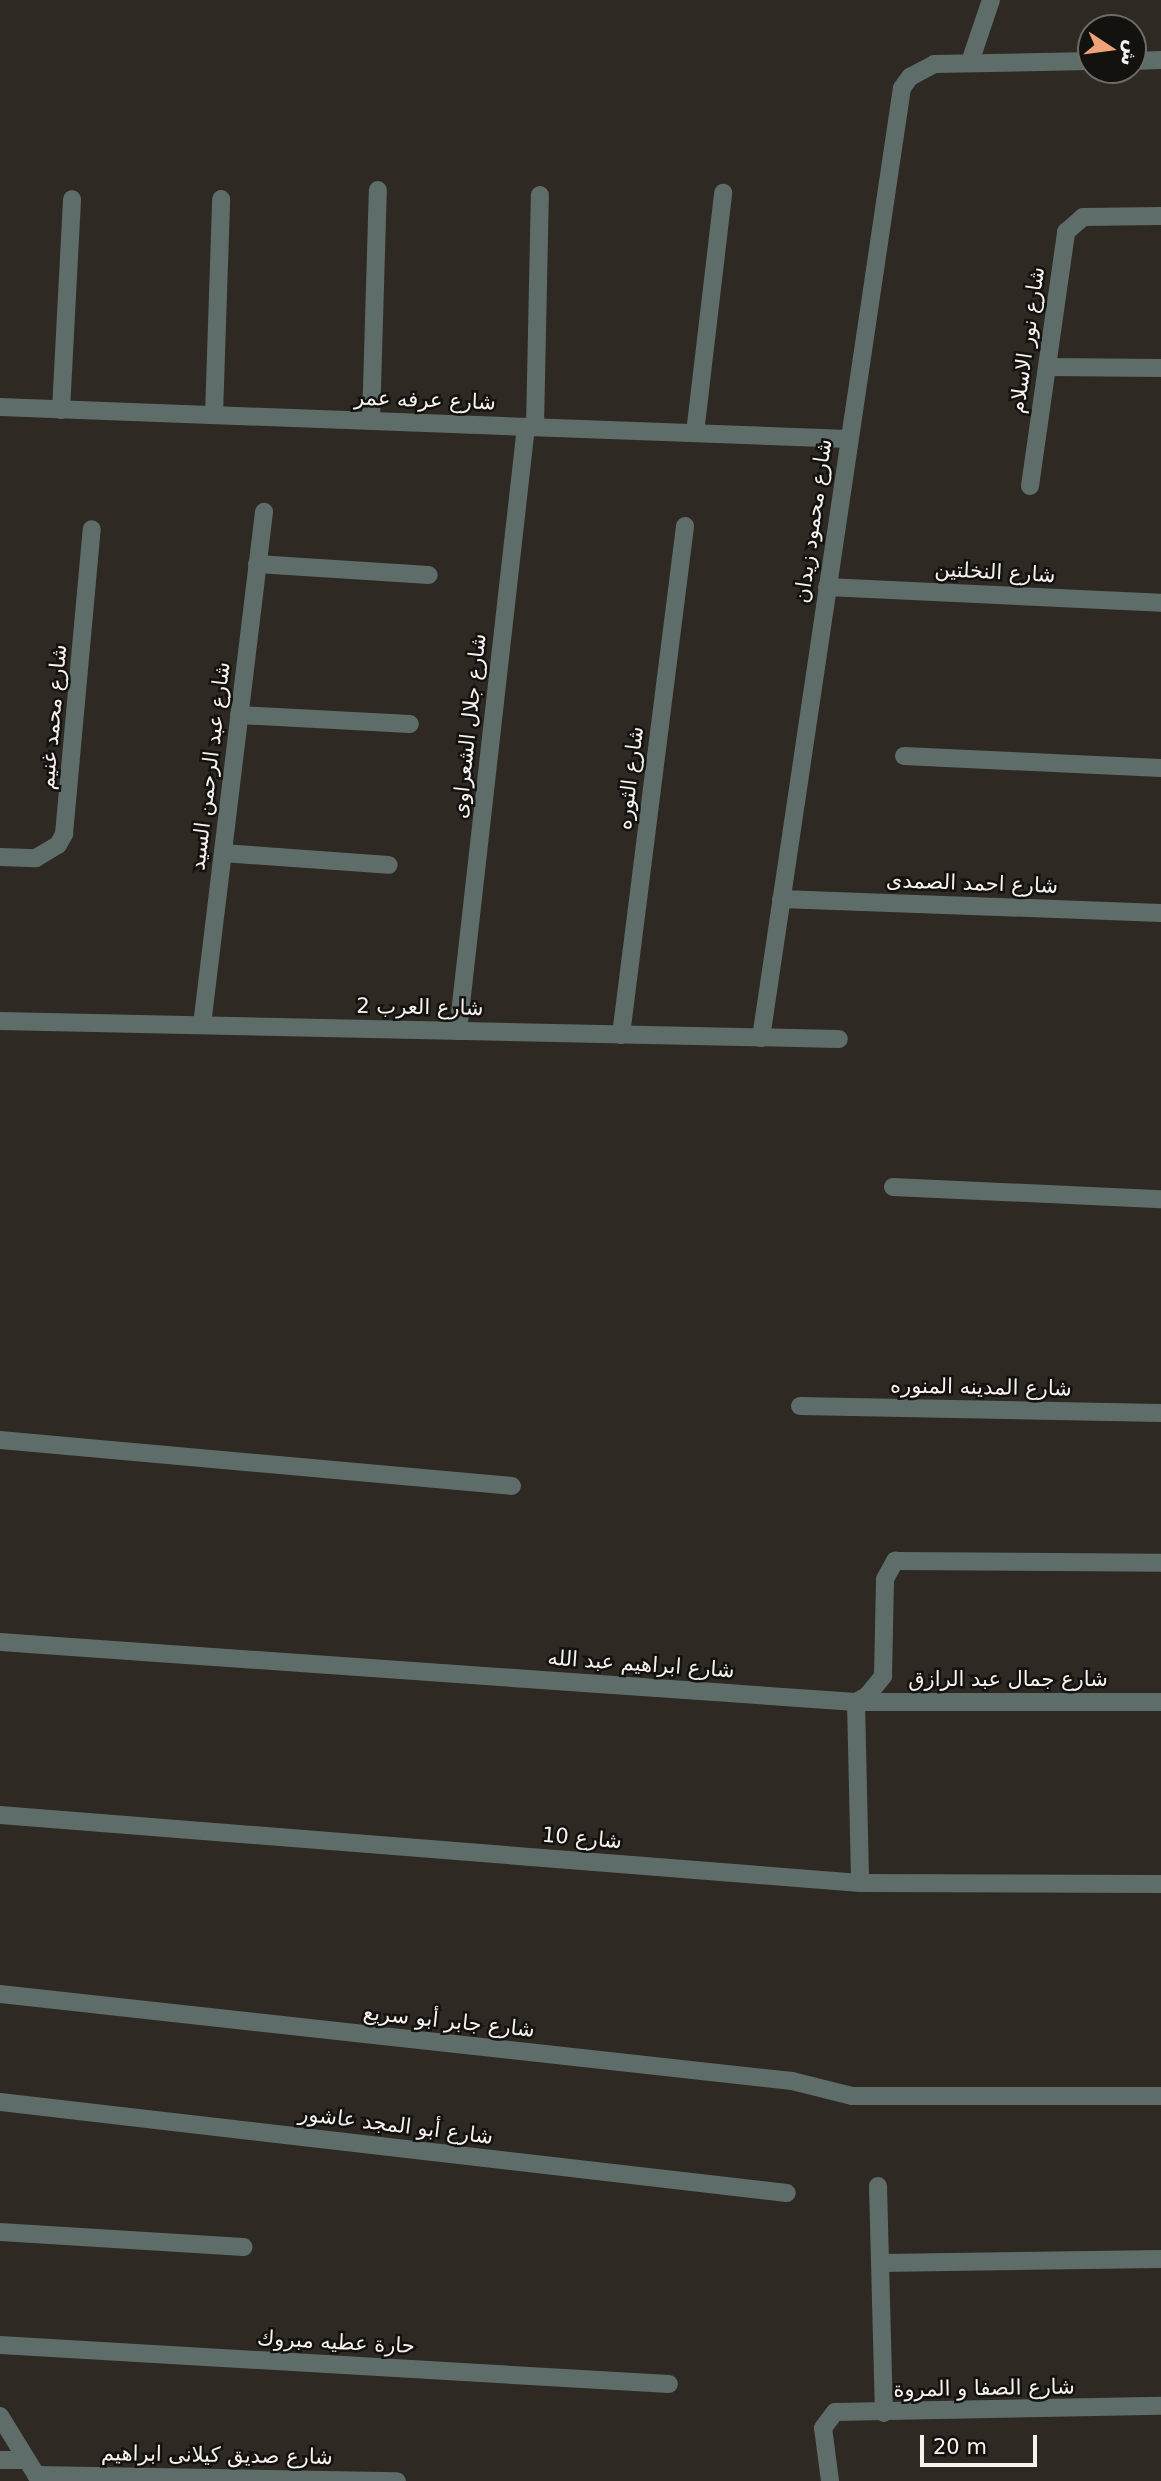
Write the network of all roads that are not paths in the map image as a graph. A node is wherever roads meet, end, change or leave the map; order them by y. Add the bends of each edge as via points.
1 (991, 0) edge
2 (1077, 61) edge
3 (970, 62) junction
4 (378, 190) dead end
5 (723, 192) dead end
6 (540, 195) dead end
7 (72, 199) dead end
8 (221, 200) dead end
9 (1161, 216) edge
10 (1046, 367) junction
11 (1161, 368) edge
12 (0, 407) edge
13 (61, 410) junction
14 (214, 415) junction
15 (371, 421) junction
16 (531, 427) junction
17 (695, 433) junction
18 (848, 439) junction
19 (1030, 486) dead end
20 (264, 512) dead end
21 (685, 526) dead end
22 (92, 529) dead end
23 (257, 564) junction
24 (429, 575) dead end
25 (827, 587) junction
26 (1161, 603) edge
27 (239, 715) junction
28 (410, 724) dead end
29 (904, 755) dead end
30 (1161, 768) edge
31 (223, 853) junction
32 (0, 857) edge
33 (389, 865) dead end
34 (781, 899) junction
35 (1161, 913) edge
36 (0, 1021) edge
37 (202, 1025) junction
38 (458, 1031) junction
39 (621, 1035) junction
40 (761, 1038) junction
41 (839, 1040) dead end
42 (893, 1188) dead end
43 (1161, 1199) edge
44 (800, 1406) dead end
45 (1161, 1413) edge
46 (0, 1440) edge
47 (512, 1486) dead end
48 (1161, 1563) edge
49 (0, 1642) edge
50 (856, 1702) junction
51 (1161, 1702) edge
52 (0, 1815) edge
53 (859, 1883) junction
54 (1161, 1884) edge
55 (0, 1994) edge
56 (1161, 2096) edge
57 (0, 2102) edge
58 (878, 2186) dead end
59 (787, 2193) dead end
60 (0, 2232) edge
61 (244, 2247) dead end
62 (1161, 2259) edge
63 (881, 2263) junction
64 (0, 2345) edge
65 (669, 2384) dead end
66 (1161, 2406) edge
67 (884, 2413) junction
68 (0, 2416) edge
69 (0, 2460) edge
70 (34, 2472) edge
71 (397, 2481) edge
72 (830, 2481) edge

1 - 3 street
2 - 3 street, شارع محمود زيدان
3 - 18 street, شارع محمود زيدان via 921,68 902,88
4 - 15 street
5 - 17 street
6 - 16 street, شارع جلال الشعراوى
7 - 13 street
8 - 14 street
9 - 10 street, شارع نور الاسلام via 1091,216 1076,221 1063,239
10 - 11 street
10 - 19 street, شارع نور الاسلام
12 - 13 street, شارع عرفه عمر
13 - 14 street, شارع عرفه عمر
14 - 15 street, شارع عرفه عمر
15 - 16 street, شارع عرفه عمر
16 - 17 street, شارع عرفه عمر
16 - 38 street, شارع جلال الشعراوى
17 - 18 street, شارع عرفه عمر
18 - 25 street, شارع محمود زيدان
20 - 23 street, شارع عبد الرحمن السيد
21 - 39 street, شارع الثوره
22 - 32 street, شارع محمد غنيم via 64,834 58,845 36,858
23 - 24 street
23 - 27 street, شارع عبد الرحمن السيد
25 - 26 street, شارع النخلتين
25 - 34 street, شارع محمود زيدان
27 - 28 street
27 - 31 street, شارع عبد الرحمن السيد
29 - 30 street
31 - 33 street
31 - 37 street, شارع عبد الرحمن السيد
34 - 35 street, شارع احمد الصمدى
34 - 40 street, شارع محمود زيدان
36 - 37 street, شارع العرب 2
37 - 38 street, شارع العرب 2
38 - 39 street, شارع العرب 2
39 - 40 street, شارع العرب 2
40 - 41 street, شارع العرب 2
42 - 43 street
44 - 45 street, شارع المدينه المنوره
46 - 47 street
48 - 50 street via 895,1561 885,1579 883,1675 867,1696
49 - 50 street, شارع ابراهيم عبد الله
50 - 51 street, شارع جمال عبد الرازق
50 - 53 street
52 - 53 street, شارع 10
53 - 54 street, شارع 10
55 - 56 street, شارع جابر أبو سريع via 792,2081 852,2096 892,2100
57 - 59 street, شارع أبو المجد عاشور
58 - 63 street
60 - 61 street
62 - 63 street
63 - 67 street
64 - 65 street, حارة عطيه مبروك
66 - 67 street, شارع الصفا و المروة
67 - 72 street, شارع الصفا و المروة via 835,2412 826,2418 823,2434
68 - 70 street
69 - 70 street, شارع صديق كيلانى ابراهيم
70 - 71 street, شارع صديق كيلانى ابراهيم

